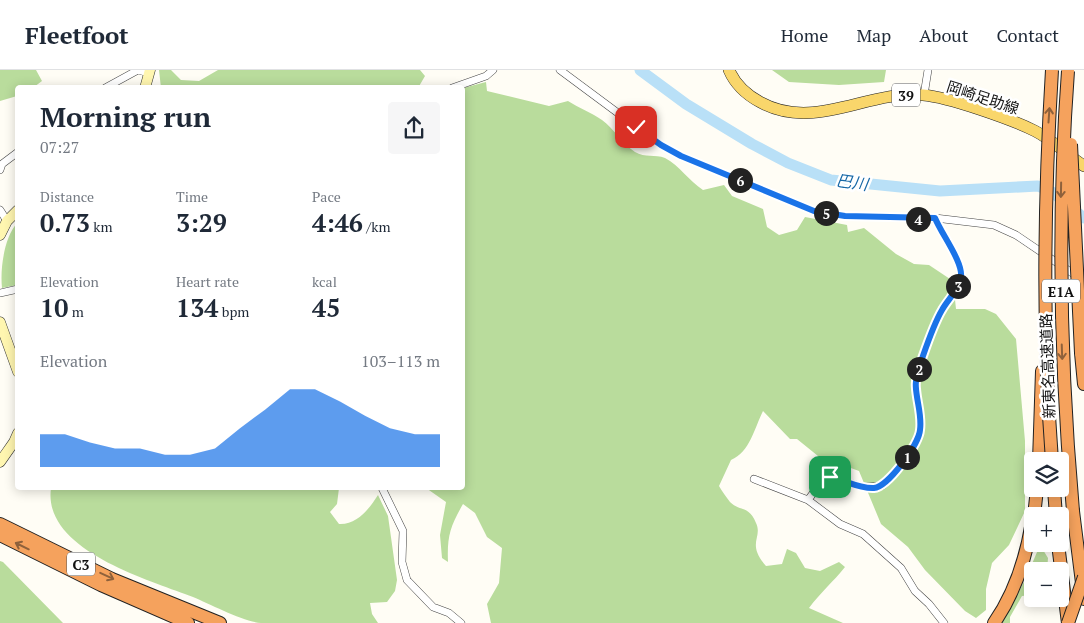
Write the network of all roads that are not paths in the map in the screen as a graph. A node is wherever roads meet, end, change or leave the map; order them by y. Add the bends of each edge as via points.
1 (493, 70) edge
2 (560, 70) edge
3 (729, 70) edge
4 (928, 70) edge
5 (1052, 70) edge
6 (149, 71) edge
7 (1069, 71) edge
8 (110, 85) edge
9 (147, 85) edge
10 (460, 85) edge
11 (924, 95) junction
12 (15, 154) edge
13 (1, 166) edge
14 (1084, 166) edge
15 (0, 210) edge
16 (15, 213) edge
17 (935, 218) junction
18 (7, 221) junction
19 (0, 235) edge
20 (1084, 281) edge
21 (15, 290) edge
22 (0, 293) edge
23 (1045, 305) junction
24 (0, 322) edge
25 (15, 364) edge
26 (1084, 384) edge
27 (15, 438) edge
28 (1038, 452) edge
29 (1052, 452) edge
30 (0, 462) edge
31 (754, 479) dead end
32 (383, 490) edge
33 (808, 500) junction
34 (0, 524) edge
35 (0, 535) edge
36 (1027, 552) edge
37 (1059, 552) edge
38 (1082, 573) edge
39 (1084, 599) edge
40 (162, 606) junction
41 (997, 618) edge
42 (188, 623) edge
43 (220, 623) edge
44 (461, 623) edge
45 (944, 623) edge
46 (1068, 623) edge

1 - 10 street via 486,76
2 - 17 street via 661,145 814,211 845,216
3 - 11 main road, 岡崎足助線 / 39 via 732,78 754,99 790,113 842,108 903,94
4 - 11 street
23 -> 5 highway, 新東名高速道路 / E1A, bridge via 1046,182
6 - 8 street via 138,70
6 - 9 main road
7 - 26 highway, bridge via 1075,256
7 -> 38 highway, 新東名高速道路 / E1A, bridge via 1062,184 1061,306 1073,511
11 - 14 main road, 岡崎足助線 / 39 via 1034,130
12 - 13 street
15 - 18 street
16 - 18 main road
17 - 20 street via 994,225 1016,235
17 - 33 street via 945,242 955,254 961,276 938,318 918,372 918,439 882,486 864,487 830,477 823,480
18 - 19 main road
21 - 22 street
23 - 28 highway, bridge
23 - 29 highway, 新東名高速道路 / E1A, bridge
24 - 25 main road
27 - 30 main road
31 - 33 street
32 - 44 street via 403,531 402,562 407,580 433,607 449,613
33 - 45 street via 840,524 863,534 901,568 915,591
34 -> 40 highway, C3
40 -> 35 highway, C3
36 - 41 highway via 1014,589
37 - 46 highway
38 - 39 highway, 新東名高速道路 / E1A, bridge
38 - 46 highway, bridge
40 - 42 highway, C3
40 - 43 highway, C3

